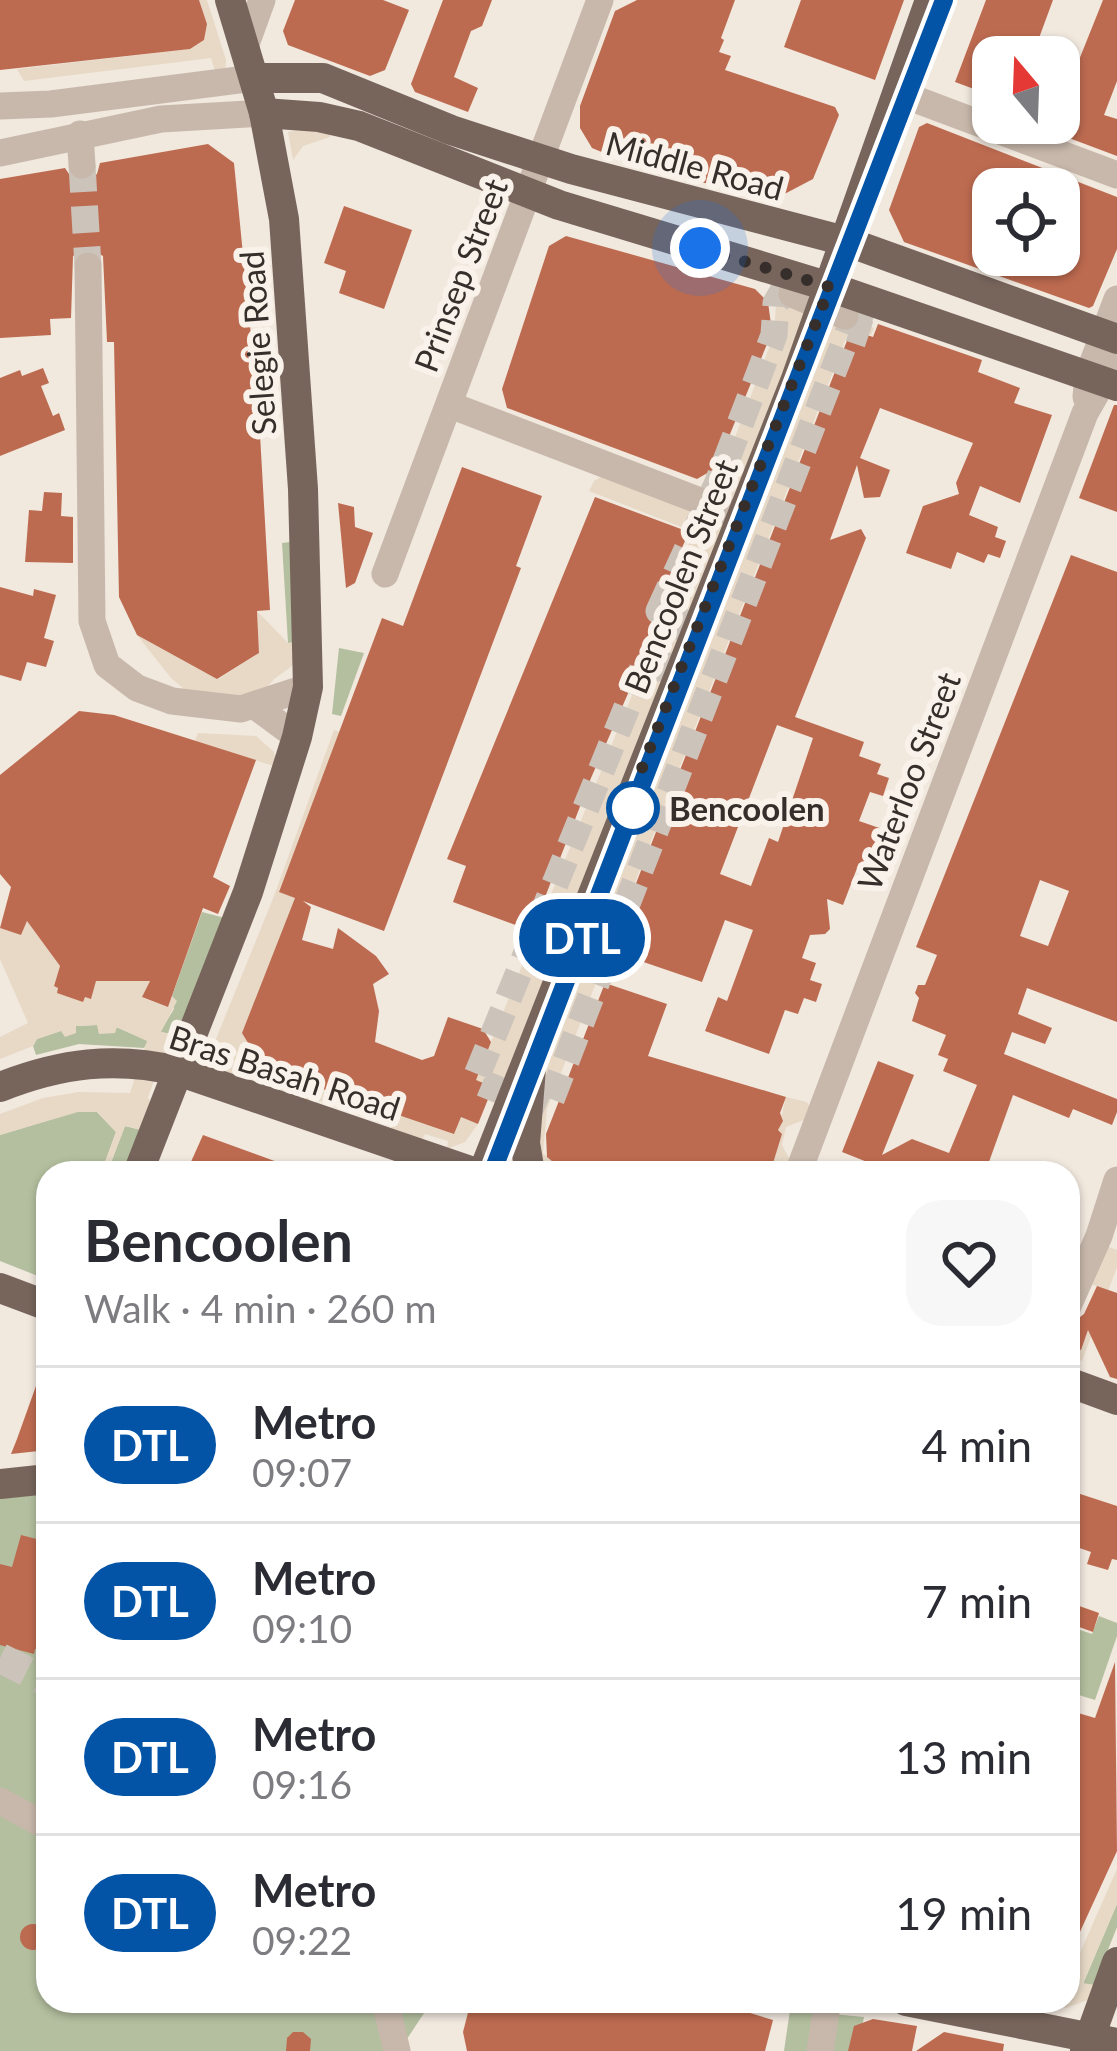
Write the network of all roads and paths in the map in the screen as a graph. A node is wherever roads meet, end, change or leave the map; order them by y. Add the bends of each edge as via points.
1 (230, 0) edge
2 (262, 0) edge
3 (600, 0) edge
4 (930, 0) edge
5 (245, 46) junction
6 (254, 77) junction
7 (896, 92) junction
8 (0, 106) edge
9 (264, 113) junction
10 (80, 134) junction
11 (0, 153) edge
12 (543, 159) junction
13 (82, 165) tunnel mouth
14 (1117, 175) edge
15 (530, 194) junction
16 (845, 241) junction
17 (88, 266) tunnel mouth
18 (792, 294) dead end
19 (1117, 299) edge
20 (832, 303) junction
21 (1108, 362) edge
22 (450, 405) junction
23 (742, 517) junction
24 (385, 574) dead end
25 (308, 687) junction
26 (255, 706) junction
27 (297, 737) junction
28 (530, 1050) junction
29 (178, 1071) junction
30 (3, 1076) edge
31 (143, 1161) edge
32 (444, 1161) edge
33 (484, 1161) edge
34 (528, 1161) edge
35 (803, 1161) edge
36 (1117, 1180) edge
37 (1080, 1279) edge
38 (0, 1288) edge
39 (36, 1302) edge
40 (1080, 1386) edge
41 (1117, 1400) edge
42 (36, 1480) edge
43 (0, 1484) edge
44 (0, 1801) edge
45 (36, 1820) edge
46 (1117, 1962) edge
47 (1102, 2004) edge
48 (388, 2013) edge
49 (826, 2013) edge
50 (961, 2013) edge
51 (1097, 2043) edge
52 (397, 2051) edge
53 (820, 2051) edge

1 - 5 main road, Selegie Road
2 - 5 street
3 - 12 street, Prinsep Street
4 - 7 main road, Bencoolen Street
5 - 6 main road, Selegie Road
6 - 8 street
6 - 9 main road, Selegie Road
6 - 12 main road, Middle Road via 323,78
7 - 14 street
7 - 16 main road, Bencoolen Street
9 - 10 street
9 - 15 main road via 359,126
9 - 25 main road, Selegie Road via 284,219
10 - 11 street
10 - 13 street
12 - 15 street, Prinsep Street
12 - 16 main road, Middle Road
15 - 20 main road
15 - 22 street, Prinsep Street
16 - 20 main road, Bencoolen Street
16 - 21 main road, Middle Road
17 - 26 street via 98,645 107,665 137,688 201,707
18 - 20 street
19 - 21 street, Waterloo Street
20 - 21 main road
20 - 23 main road, Bencoolen Street
21 - 35 street, Waterloo Street
22 - 23 street
22 - 24 street, Prinsep Street
23 - 28 main road, Bencoolen Street
25 - 26 street
25 - 27 main road
26 - 27 street
27 - 29 main road
28 - 33 main road, Bencoolen Street
28 - 34 main road
29 - 30 main road, Bras Basah Road via 120,1061
29 - 31 main road
29 - 32 main road, Bras Basah Road
36 - 37 street
38 - 39 main road
40 - 41 main road
42 - 43 main road
44 - 45 street
46 - 47 main road
47 - 51 main road
48 - 52 street
49 - 53 street
50 - 51 main road

